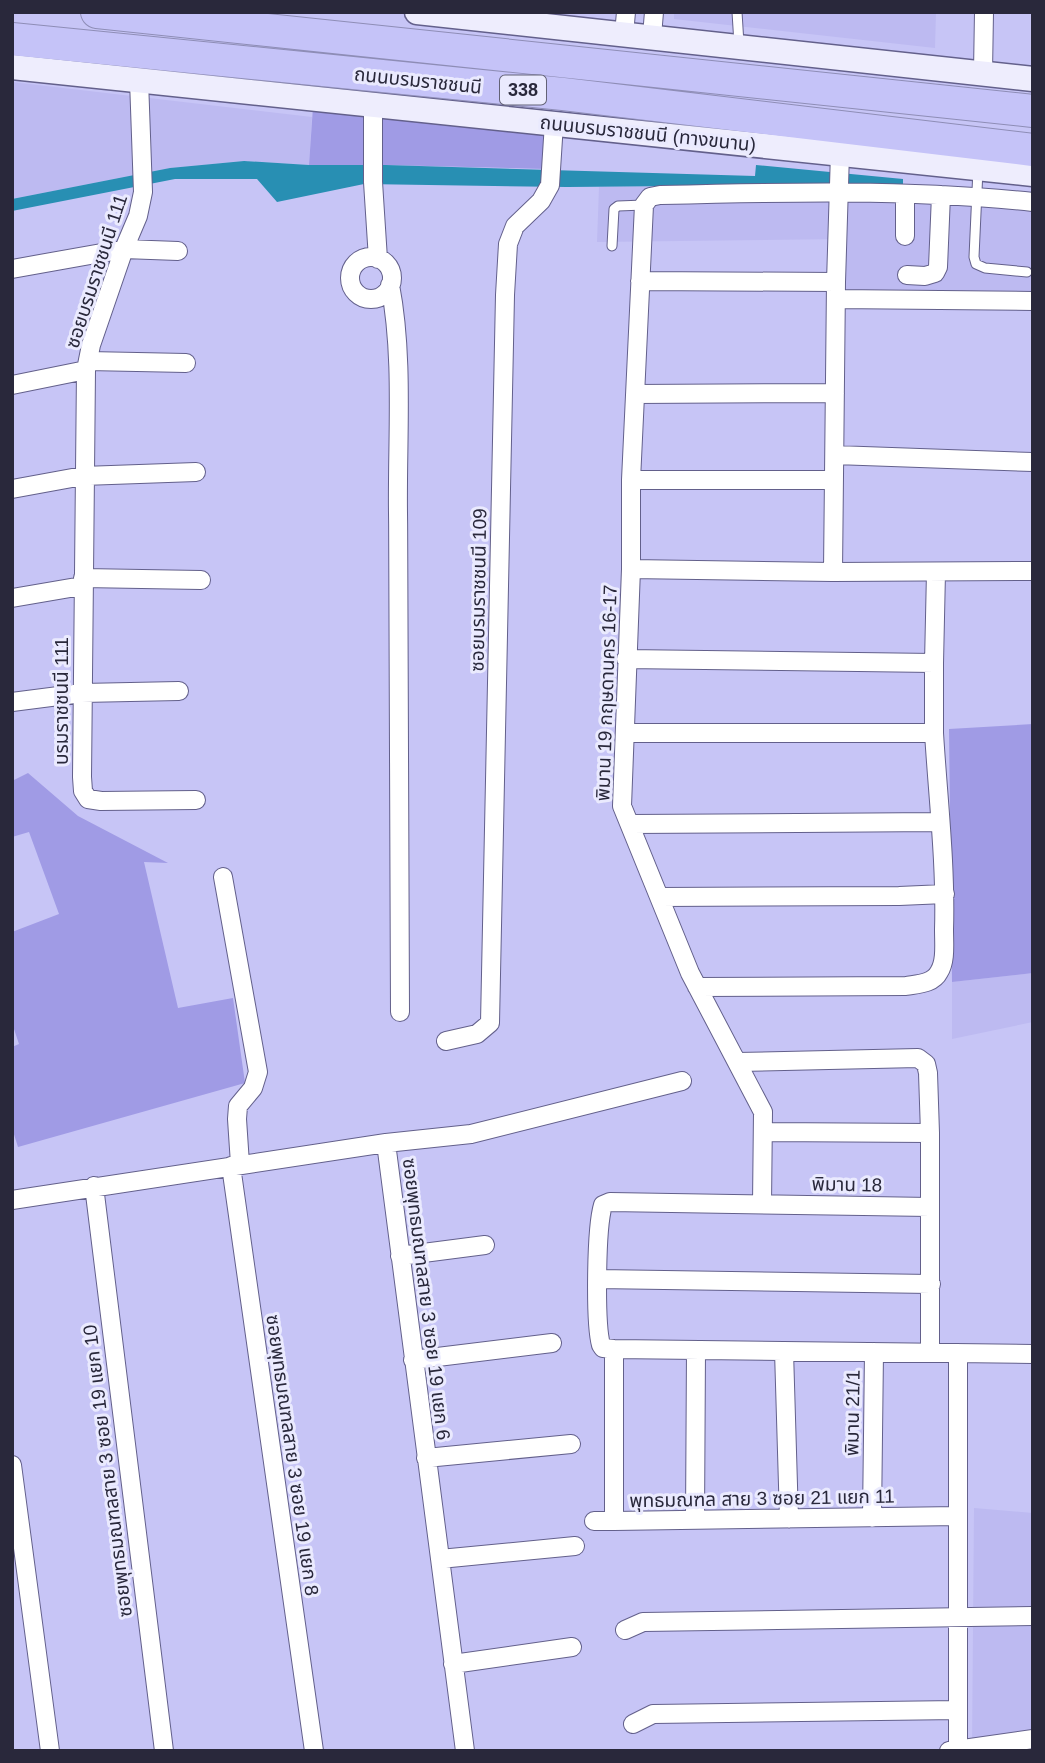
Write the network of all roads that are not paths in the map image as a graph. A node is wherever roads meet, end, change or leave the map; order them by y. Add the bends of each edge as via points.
1 (97, 12) edge
2 (417, 12) edge
3 (737, 12) edge
4 (984, 12) edge
5 (484, 16) edge
6 (625, 23) edge
7 (653, 24) edge
8 (12, 39) edge
9 (739, 46) junction
10 (12, 67) edge
11 (982, 72) junction
12 (1033, 79) edge
13 (139, 80) junction
14 (373, 104) junction
15 (1033, 111) edge
16 (554, 123) junction
17 (1033, 150) edge
18 (840, 162) junction
19 (978, 167) junction
20 (1033, 174) edge
21 (839, 191) junction
22 (905, 194) junction
23 (941, 195) junction
24 (977, 197) junction
25 (647, 201) junction
26 (1033, 202) edge
27 (905, 236) dead end
28 (612, 246) dead end
29 (124, 249) junction
30 (178, 251) dead end
31 (378, 259) junction
32 (12, 269) edge
33 (1027, 272) dead end
34 (907, 275) dead end
35 (640, 281) junction
36 (390, 285) junction
37 (836, 290) junction
38 (1033, 301) edge
39 (186, 363) dead end
40 (87, 366) junction
41 (12, 385) edge
42 (835, 393) junction
43 (635, 394) junction
44 (835, 455) junction
45 (1033, 462) edge
46 (196, 472) dead end
47 (83, 475) junction
48 (631, 480) junction
49 (834, 480) junction
50 (12, 489) edge
51 (631, 569) junction
52 (1033, 571) edge
53 (833, 572) junction
54 (936, 572) junction
55 (201, 580) dead end
56 (83, 588) junction
57 (12, 598) edge
58 (626, 659) junction
59 (934, 663) junction
60 (179, 691) dead end
61 (82, 694) junction
62 (12, 702) edge
63 (625, 733) junction
64 (934, 733) junction
65 (196, 800) dead end
66 (939, 822) junction
67 (631, 824) junction
68 (223, 877) dead end
69 (945, 894) junction
70 (659, 897) junction
71 (697, 987) junction
72 (400, 1012) dead end
73 (446, 1041) dead end
74 (737, 1062) junction
75 (682, 1081) dead end
76 (763, 1132) junction
77 (930, 1133) junction
78 (386, 1143) junction
79 (235, 1165) junction
80 (94, 1186) junction
81 (12, 1200) edge
82 (762, 1203) junction
83 (930, 1207) junction
84 (485, 1245) dead end
85 (400, 1256) junction
86 (598, 1279) junction
87 (931, 1284) junction
88 (552, 1343) dead end
89 (614, 1349) junction
90 (695, 1350) junction
91 (784, 1351) junction
92 (930, 1351) junction
93 (874, 1352) junction
94 (958, 1353) junction
95 (1033, 1354) edge
96 (413, 1360) junction
97 (571, 1444) dead end
98 (426, 1458) junction
99 (12, 1465) edge
100 (958, 1516) junction
101 (872, 1518) junction
102 (789, 1519) junction
103 (695, 1520) junction
104 (594, 1521) dead end
105 (614, 1521) junction
106 (575, 1546) dead end
107 (440, 1559) junction
108 (1033, 1616) edge
109 (958, 1617) junction
110 (625, 1630) dead end
111 (572, 1647) dead end
112 (453, 1664) junction
113 (958, 1710) junction
114 (633, 1724) dead end
115 (1033, 1739) edge
116 (955, 1750) edge
117 (50, 1751) edge
118 (164, 1751) edge
119 (314, 1751) edge
120 (465, 1751) edge

1 - 15 highway, ถนนบรมราชชนนี / 338
2 - 5 main road
3 - 9 lane
4 - 11 street
5 - 6 main road
6 - 7 main road
7 - 9 main road
8 - 17 highway, ถนนบรมราชชนนี / 338 via 563,94
9 - 11 main road
10 - 13 main road, ถนนบรมราชชนนี (ทางขนาน) / 338
11 - 12 main road
13 - 14 main road, ถนนบรมราชชนนี (ทางขนาน) / 338
13 - 29 street, ซอยบรมราชชนนี 111 via 143,192
14 - 16 main road, ถนนบรมราชชนนี (ทางขนาน) / 338
14 - 31 street
16 - 18 main road, ถนนบรมราชชนนี (ทางขนาน) / 338
16 - 73 street, ซอยบรมราชชนนี 109 via 550,176 541,201 515,226 508,244 490,1023 477,1034
18 - 19 main road, ถนนบรมราชชนนี (ทางขนาน) / 338
18 - 21 street
19 - 20 main road, ถนนบรมราชชนนี (ทางขนาน) / 338
19 - 24 lane
21 - 22 street
21 - 25 street via 660,195
21 - 37 street
22 - 23 street
22 - 27 street
23 - 24 street
23 - 34 street via 938,267 925,276
24 - 26 street
24 - 33 lane via 976,264
25 - 28 lane via 614,209
25 - 35 street, พิมาน 19 กฤษดานคร 16-17
29 - 30 street
29 - 32 street
29 - 40 street, ซอยบรมราชชนนี 111
31 - 36 street via 390,269
31 - 36 street via 369,257 354,265 353,290 369,299 378,298
35 - 37 street
35 - 43 street, พิมาน 19 กฤษดานคร 16-17
36 - 72 street via 398,338
37 - 38 street
37 - 42 street
39 - 40 street
40 - 41 street
40 - 47 street, ซอยบรมราชชนนี 111
42 - 43 street
42 - 44 street
43 - 48 street, พิมาน 19 กฤษดานคร 16-17
44 - 45 street
44 - 49 street
46 - 47 street
47 - 50 street
47 - 56 street, ซอยบรมราชชนนี 111
48 - 49 street
48 - 51 street, พิมาน 19 กฤษดานคร 16-17
49 - 53 street
51 - 53 street
51 - 58 street, พิมาน 19 กฤษดานคร 16-17
52 - 54 street
53 - 54 street
54 - 59 street
55 - 56 street
56 - 57 street
56 - 61 street, บรมราชชนนี 111
58 - 59 street
58 - 63 street, พิมาน 19 กฤษดานคร 16-17
59 - 64 street
60 - 61 street
61 - 62 street
61 - 65 street, บรมราชชนนี 111 via 82,777 88,799
63 - 64 street
63 - 67 street, พิมาน 19 กฤษดานคร 16-17 via 622,806
64 - 66 street
66 - 67 street
66 - 69 street
67 - 70 street, พิมาน 19 กฤษดานคร 16-17
68 - 79 street, ซอยพุทธมณฑลสาย 3 ซอย 19 แยก 8 via 258,1072 253,1088 238,1107
69 - 70 street
69 - 71 street via 944,960 935,979 906,986
70 - 71 street, พิมาน 19 กฤษดานคร 16-17
71 - 74 street, พิมาน 19 กฤษดานคร 16-17
74 - 76 street, พิมาน 19 กฤษดานคร 16-17 via 763,1112
74 - 77 street via 918,1058 928,1073
75 - 78 street via 471,1134
76 - 77 street
76 - 82 street, พิมาน 19 กฤษดานคร 16-17
77 - 83 street
78 - 79 street, ซอยพุทธมณฑลสาย 3 ซอย 19 แยก 6
78 - 85 street, ซอยพุทธมณฑลสาย 3 ซอย 19 แยก 6
79 - 80 street, ซอยพุทธมณฑลสาย 3 ซอย 19 แยก 6
79 - 119 street, ซอยพุทธมณฑลสาย 3 ซอย 19 แยก 8
80 - 81 street, ซอยพุทธมณฑลสาย 3 ซอย 19 แยก 6
80 - 118 street, ซอยพุทธมณฑลสาย 3 ซอย 19 แยก 10
82 - 83 street, พิมาน 18
82 - 86 street, พิมาน 18 via 603,1205
83 - 87 street
84 - 85 street
85 - 96 street, ซอยพุทธมณฑลสาย 3 ซอย 19 แยก 6
86 - 87 street
86 - 89 street via 599,1340 603,1348
87 - 92 street
88 - 96 street
89 - 90 street
89 - 105 street, พุทธมณฑล สาย 3 ซอย 21 แยก 11
90 - 91 street
90 - 103 street
91 - 93 street
91 - 102 street
92 - 93 street
92 - 94 street
93 - 101 street, พิมาน 21/1
94 - 95 street
94 - 100 street
96 - 98 street, ซอยพุทธมณฑลสาย 3 ซอย 19 แยก 6
97 - 98 street
98 - 107 street, ซอยพุทธมณฑลสาย 3 ซอย 19 แยก 6
99 - 117 street
100 - 101 street, พุทธมณฑล สาย 3 ซอย 21 แยก 11
100 - 109 street
101 - 102 street, พุทธมณฑล สาย 3 ซอย 21 แยก 11
102 - 103 street, พุทธมณฑล สาย 3 ซอย 21 แยก 11
103 - 105 street, พุทธมณฑล สาย 3 ซอย 21 แยก 11
104 - 105 street
106 - 107 street
107 - 112 street, ซอยพุทธมณฑลสาย 3 ซอย 19 แยก 6
108 - 109 street
109 - 110 street via 643,1622
109 - 113 street
111 - 112 street
112 - 120 street, ซอยพุทธมณฑลสาย 3 ซอย 19 แยก 6
113 - 114 street via 653,1714
113 - 116 street
115 - 116 street

